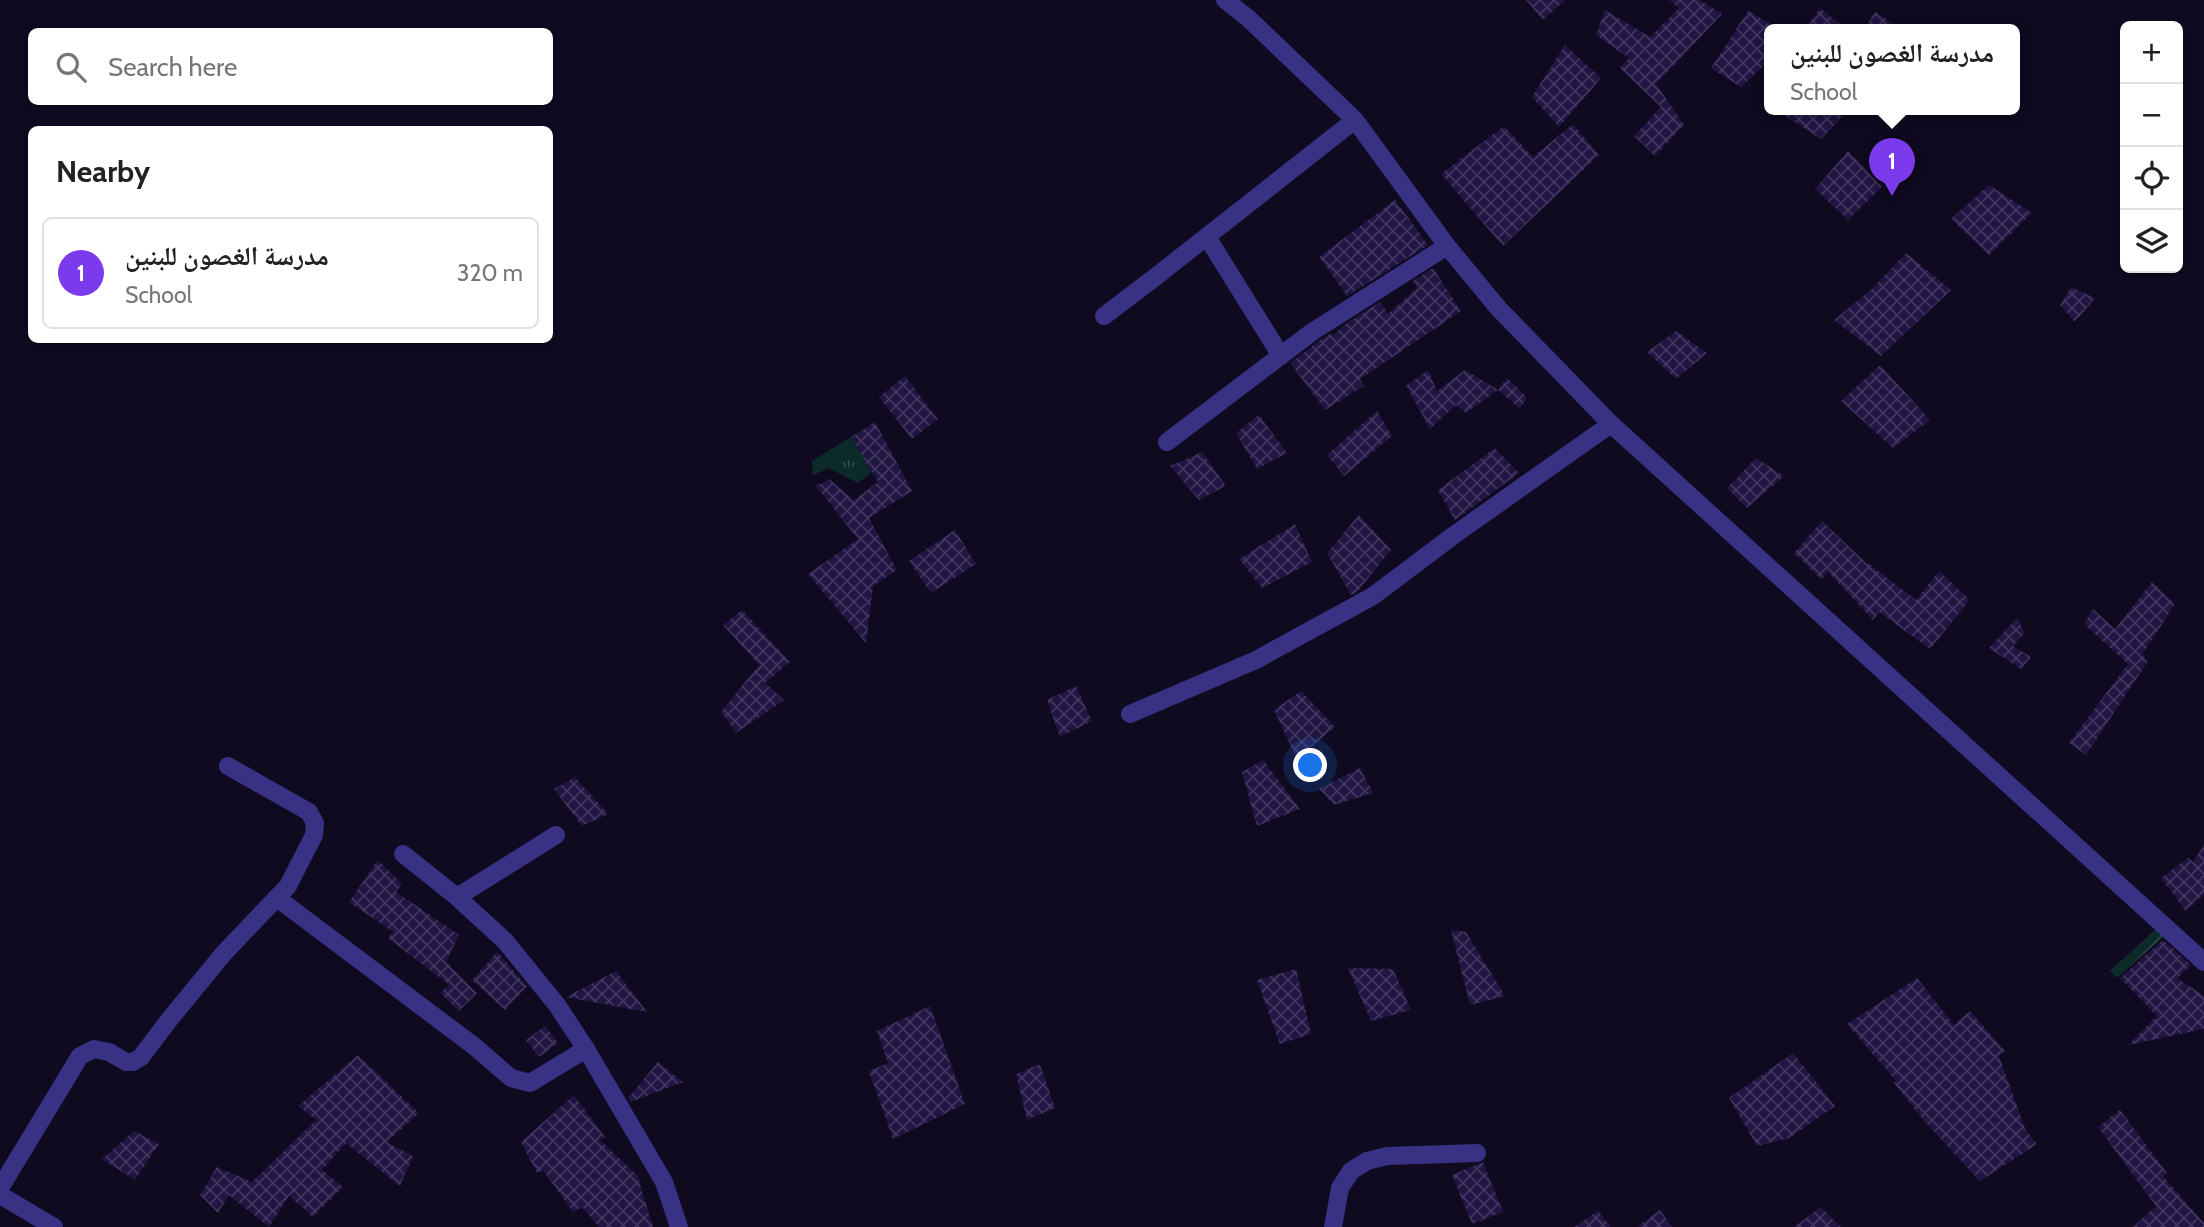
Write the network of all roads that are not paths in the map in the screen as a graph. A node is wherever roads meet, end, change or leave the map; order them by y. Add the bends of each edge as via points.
1 (1226, 0) edge
2 (1355, 120) junction
3 (1207, 237) junction
4 (1447, 246) junction
5 (1104, 316) dead end
6 (1281, 356) junction
7 (1611, 424) junction
8 (1167, 442) dead end
9 (1130, 714) dead end
10 (228, 766) dead end
11 (556, 835) dead end
12 (403, 854) dead end
13 (457, 897) junction
14 (277, 898) junction
15 (2204, 962) edge
16 (586, 1049) junction
17 (1477, 1153) dead end
18 (0, 1188) edge
19 (0, 1195) edge
20 (54, 1227) edge
21 (679, 1227) edge
22 (1333, 1227) edge

1 - 2 street
2 - 3 street
2 - 4 street
3 - 5 street
3 - 6 street
4 - 6 street
4 - 7 street via 1500,309
6 - 8 street
7 - 9 street via 1373,596 1256,660
7 - 15 street
10 - 14 street via 309,813 315,823 314,835
11 - 13 street
12 - 13 street
13 - 16 street via 539,980
14 - 16 street via 512,1078 530,1083
14 - 18 street via 224,953 138,1060 125,1062 101,1049 80,1056
16 - 21 street via 664,1182
17 - 22 street via 1387,1156 1367,1161 1351,1171 1340,1188
19 - 20 street

